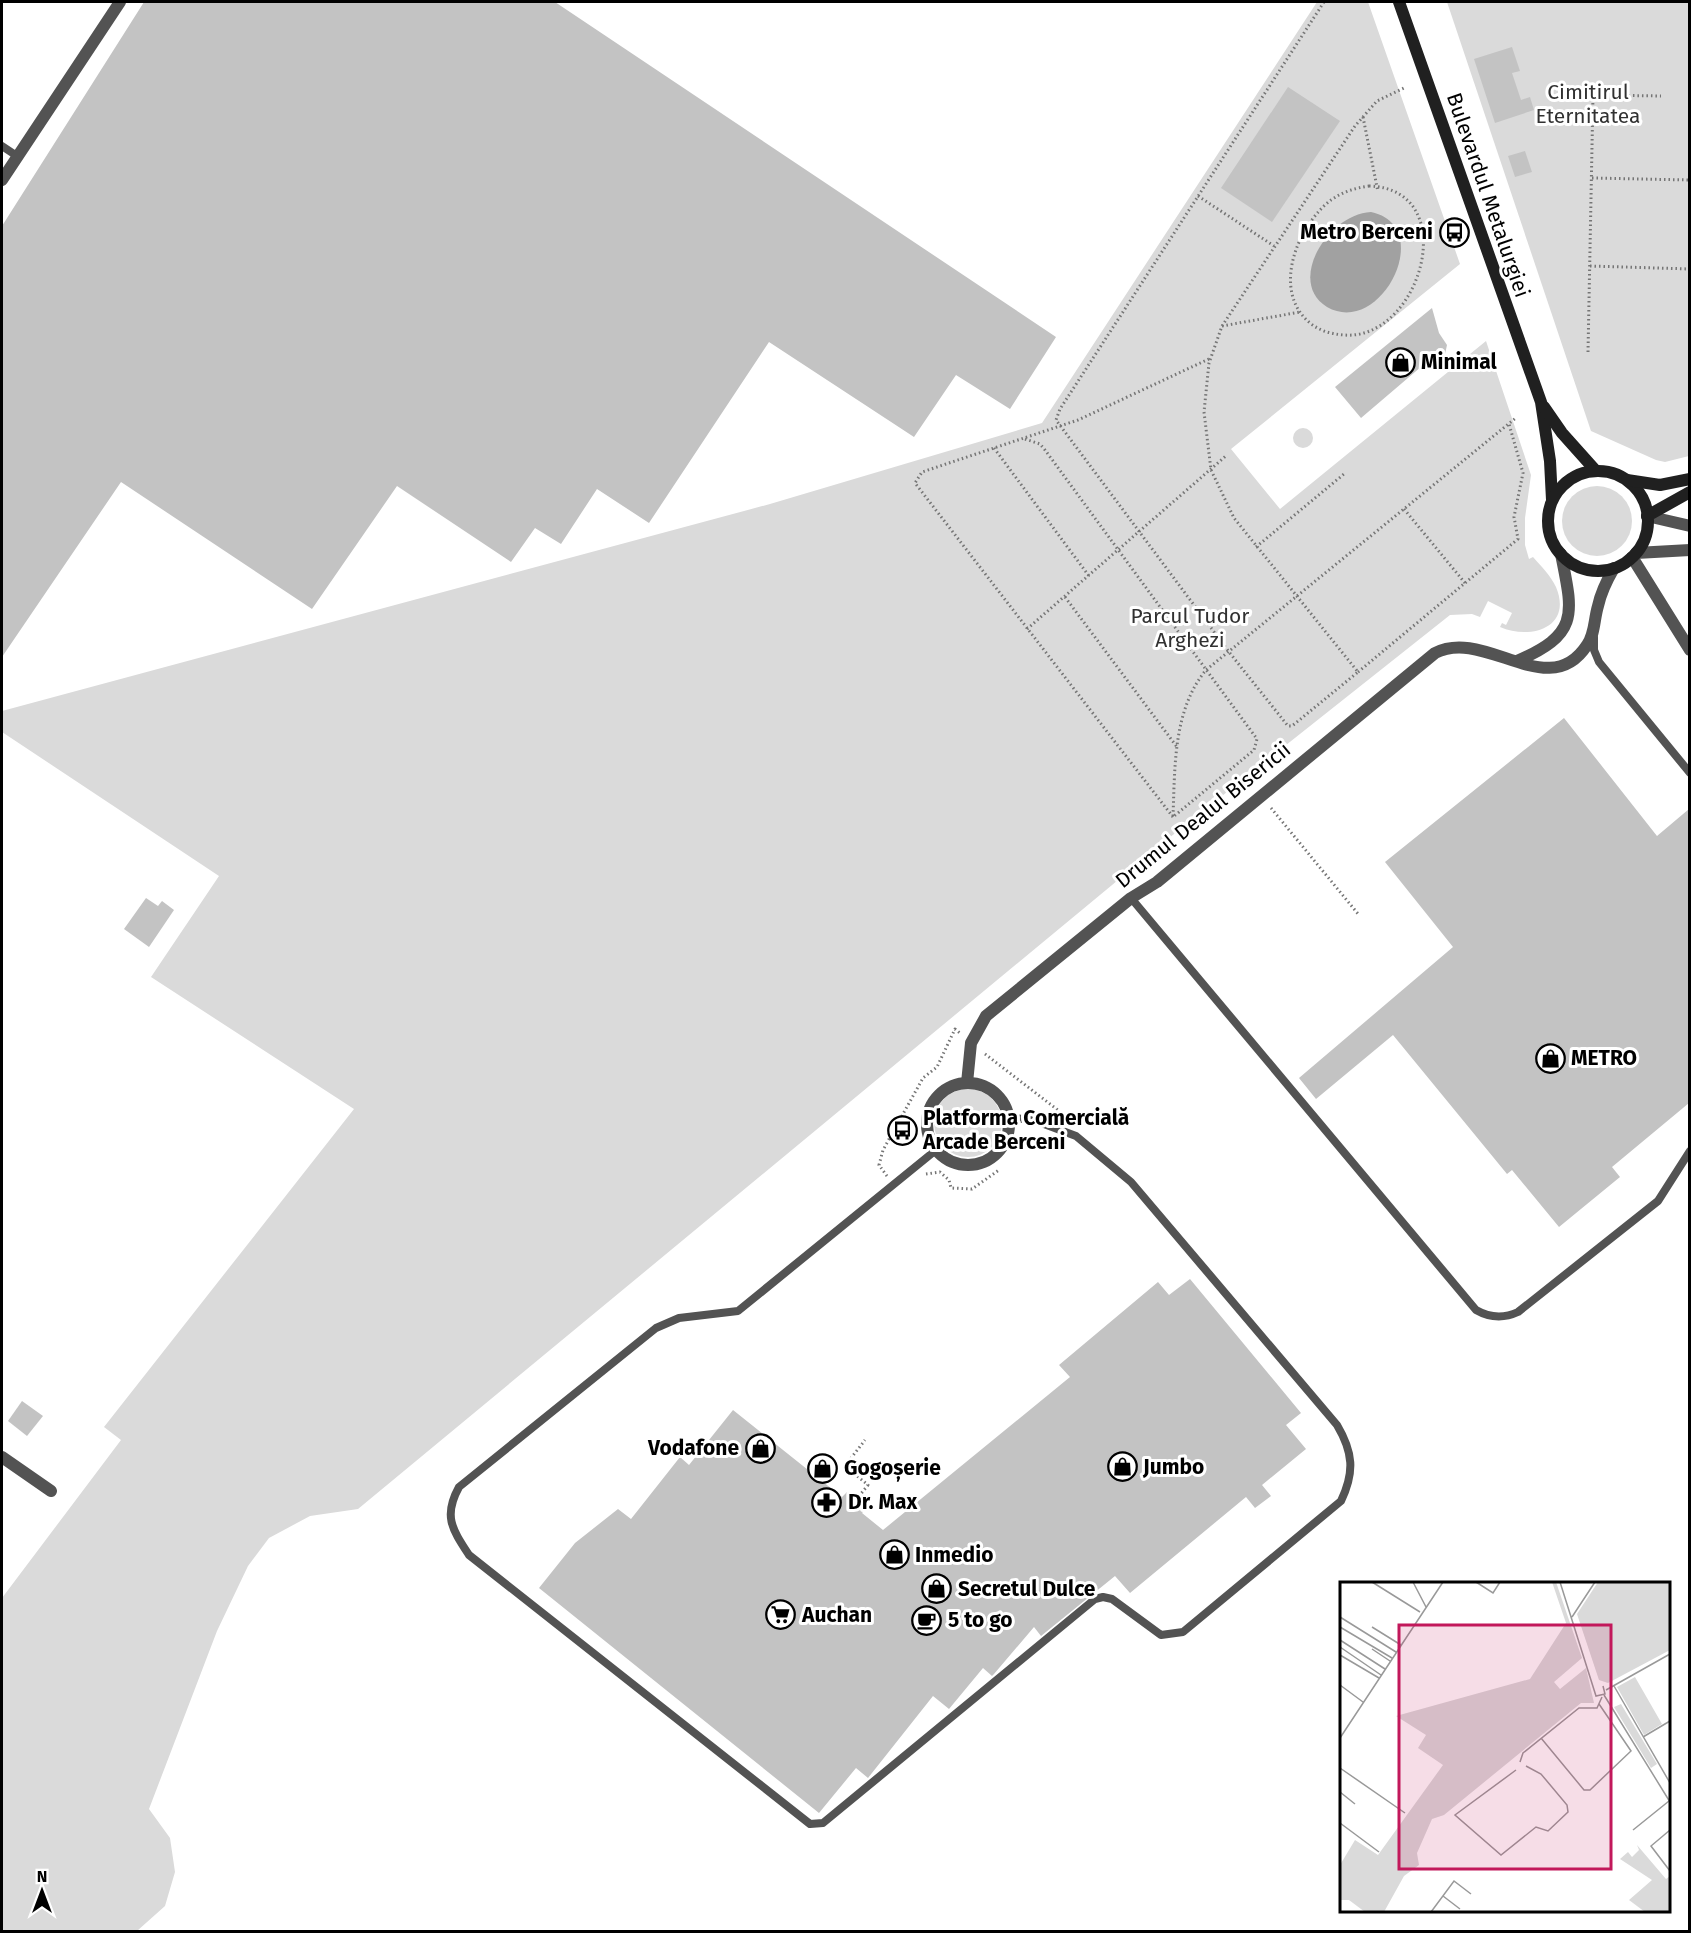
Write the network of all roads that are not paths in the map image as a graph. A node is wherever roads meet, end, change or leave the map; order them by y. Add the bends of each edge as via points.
1 (120, 2) edge
2 (1399, 2) edge
3 (2, 146) edge
4 (17, 156) junction
5 (2, 180) edge
6 (1541, 402) junction
7 (1596, 471) junction
8 (1626, 479) junction
9 (1689, 479) edge
10 (1689, 492) edge
11 (1552, 500) junction
12 (1647, 516) junction
13 (1689, 526) edge
14 (1689, 550) edge
15 (1561, 554) junction
16 (1634, 555) junction
17 (1614, 568) junction
18 (1594, 627) junction
19 (1689, 650) edge
20 (1517, 661) junction
21 (1689, 773) edge
22 (1131, 898) junction
23 (967, 1083) junction
24 (1008, 1117) junction
25 (936, 1150) junction
26 (1689, 1151) edge
27 (2, 1456) edge
28 (51, 1491) dead end

1 - 4 street
2 - 6 main road, Bulevardul Metalurgiei
3 - 4 lane
4 - 5 street
6 - 7 main road, Bulevardul Metalurgiei
6 - 11 main road, Bulevardul Metalurgiei
7 - 8 main road
7 - 11 main road via 1570,479
8 - 9 main road via 1660,485
8 - 12 main road via 1641,495
10 - 12 main road
11 - 15 main road via 1548,522 1554,545
12 - 13 street
12 - 16 main road via 1646,533
14 - 16 street
15 - 17 main road via 1585,569
15 - 20 street via 1569,601 1566,626 1550,646
16 - 17 main road
16 - 19 street
17 - 18 street, Drumul Dealul Bisericii via 1600,597
18 - 20 street, Drumul Dealul Bisericii via 1589,644 1561,667 1536,668
18 - 21 lane via 1594,650 1599,662
20 - 22 street, Drumul Dealul Bisericii via 1464,647 1435,653 1157,882
22 - 23 street, Drumul Dealul Bisericii via 986,1016 971,1044
22 - 26 lane via 1414,1238 1476,1310 1485,1315 1509,1316 1518,1312 1658,1201
23 - 24 street via 990,1089 1005,1106
23 - 25 street via 946,1090 931,1107 928,1129
24 - 25 street via 1005,1141 999,1151 982,1162 955,1163
24 - 25 lane via 1057,1128 1085,1142 1131,1182 1337,1425 1351,1454 1348,1486 1341,1501 1183,1632 1161,1635 1112,1599 1095,1599 816,1825 802,1820 469,1555 451,1526 450,1510 459,1487 656,1328 680,1318 738,1311
27 - 28 street

